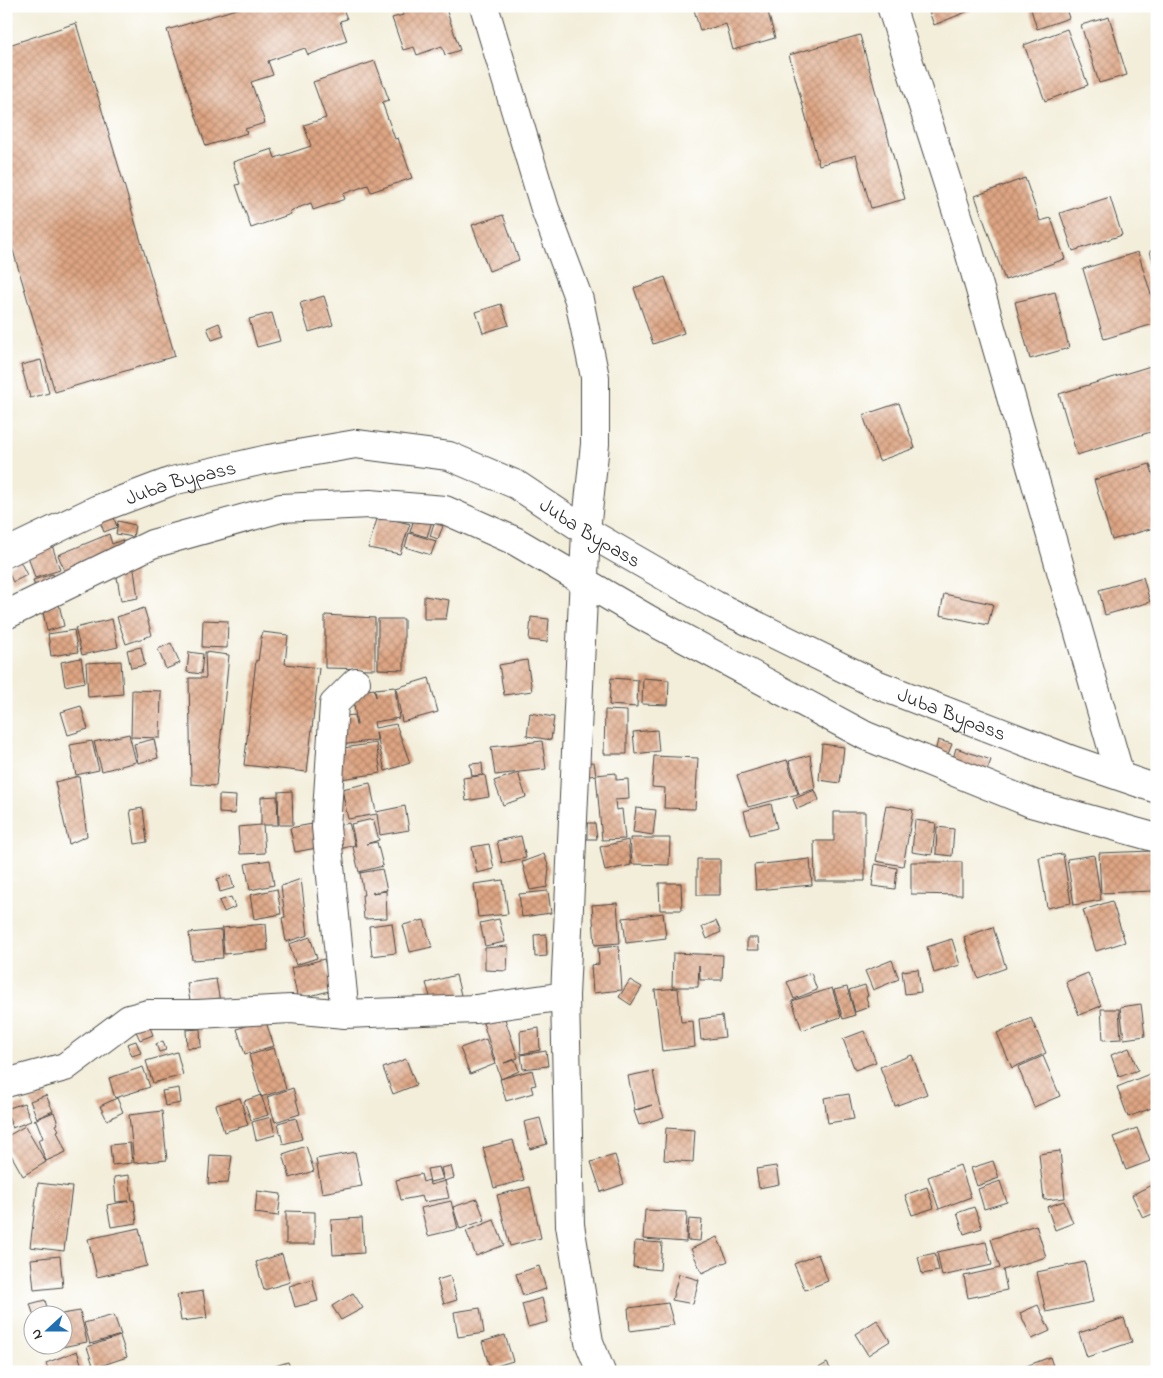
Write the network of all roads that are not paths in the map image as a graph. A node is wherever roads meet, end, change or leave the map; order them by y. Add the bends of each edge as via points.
1 (484, 6) edge
2 (891, 6) edge
3 (586, 531) junction
4 (6, 553) edge
5 (6, 614) edge
6 (356, 682) dead end
7 (1117, 765) dead end
8 (1157, 789) edge
9 (1157, 838) edge
10 (565, 996) junction
11 (345, 1014) junction
12 (6, 1083) edge
13 (601, 1372) edge

1 - 3 street via 545,210 579,300 595,377 594,444
2 - 7 street via 966,241
3 - 4 street, Juba Bypass via 517,485 449,456 356,444 268,459 172,481 98,509
3 - 8 street, Juba Bypass via 715,605 876,684 1072,760
3 - 10 street
5 - 9 street via 152,544 281,508 370,504 445,510 515,541 648,619 866,736 1031,803
6 - 11 street via 334,704 326,827
10 - 11 street via 476,1009
10 - 13 street via 570,1225 589,1342
11 - 12 street via 292,1008 138,1016 129,1019 65,1068

